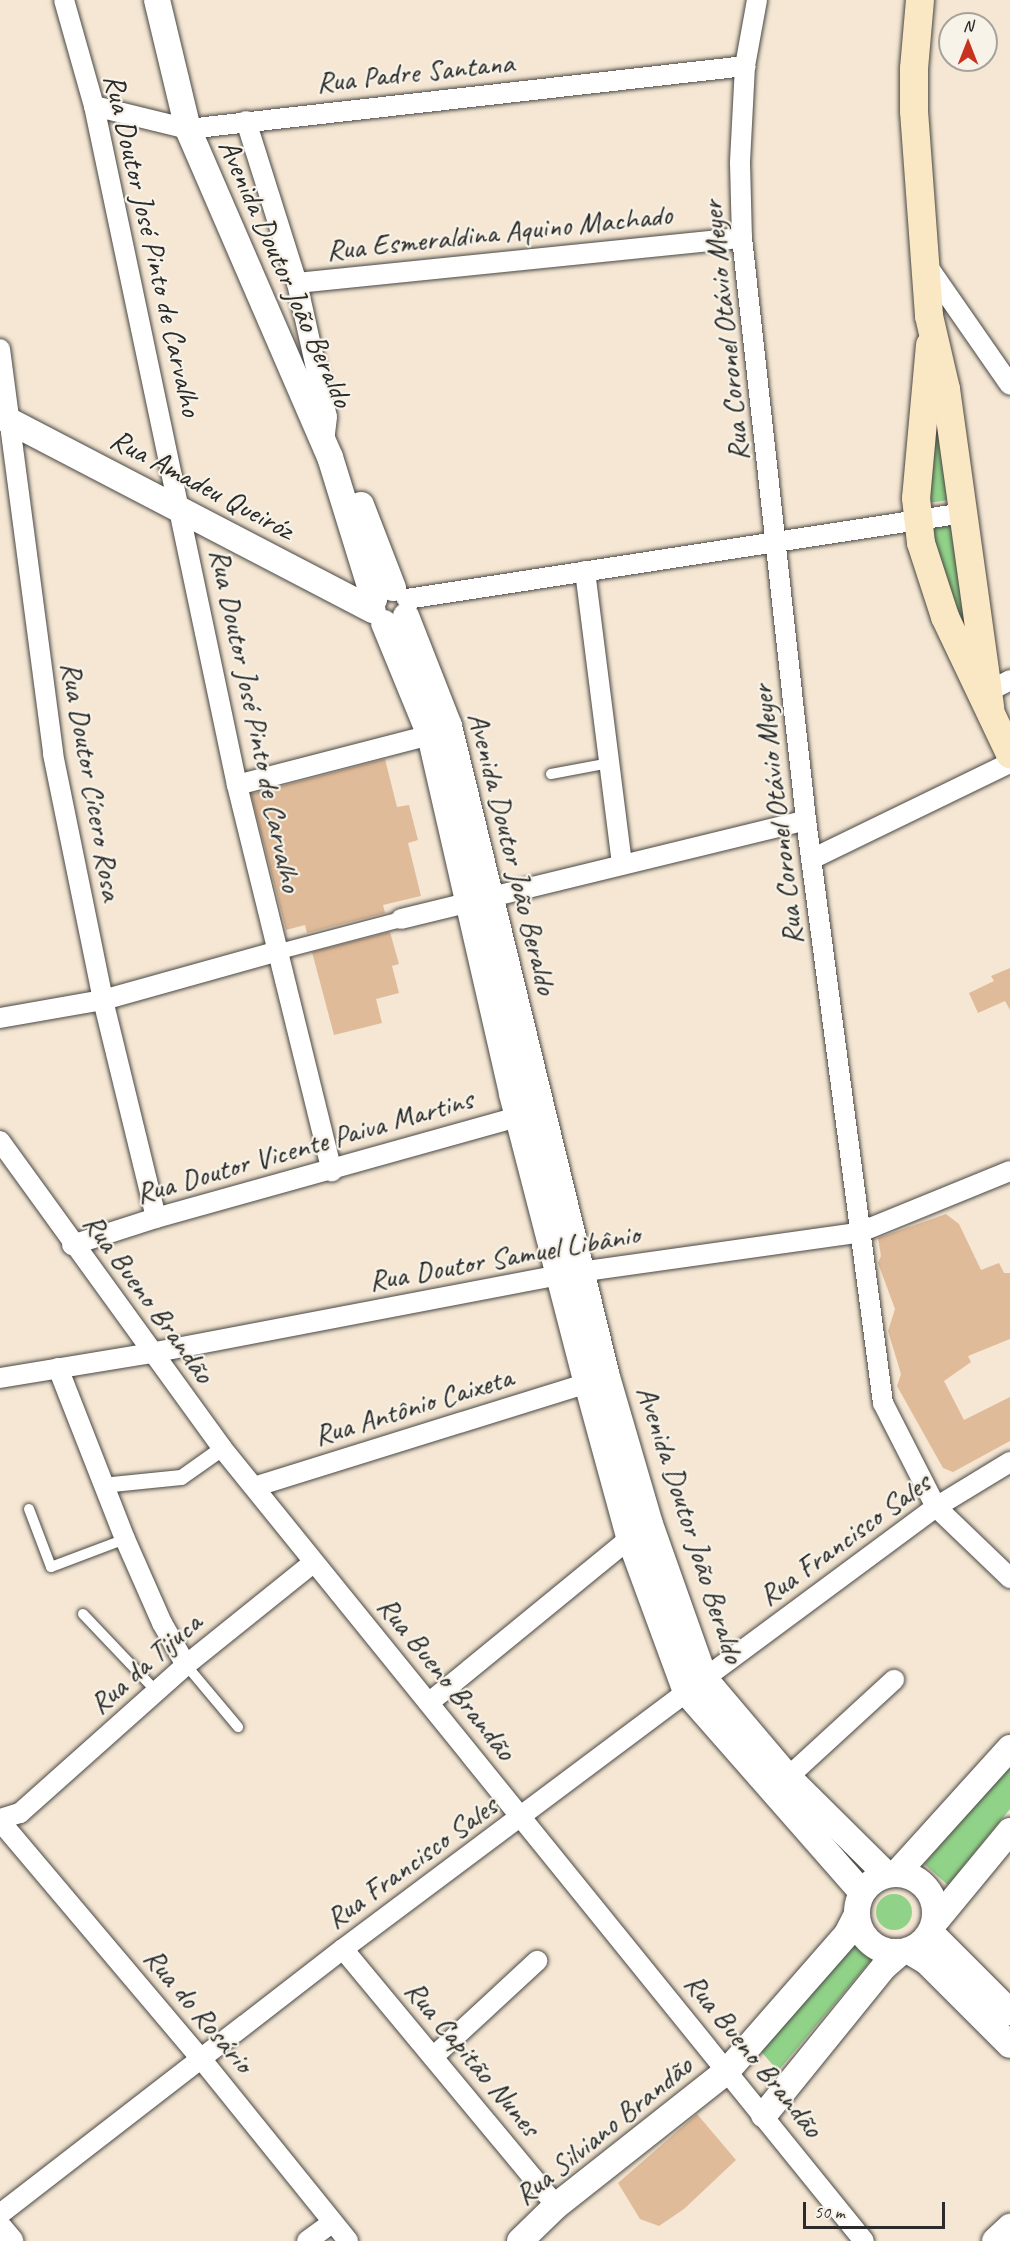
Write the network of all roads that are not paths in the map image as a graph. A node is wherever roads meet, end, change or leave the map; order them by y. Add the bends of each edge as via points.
1 (64, 0) edge
2 (157, 0) edge
3 (757, 0) edge
4 (920, 0) edge
5 (745, 66) junction
6 (94, 106) junction
7 (246, 121) junction
8 (188, 129) junction
9 (742, 238) junction
10 (925, 263) junction
11 (297, 283) junction
12 (969, 323) junction
13 (930, 326) junction
14 (0, 349) edge
15 (1010, 385) edge
16 (5, 419) edge
17 (327, 450) junction
18 (181, 511) junction
19 (964, 513) junction
20 (917, 519) junction
21 (776, 542) junction
22 (585, 571) junction
23 (390, 606) junction
24 (992, 694) edge
25 (430, 735) junction
26 (1010, 754) edge
27 (609, 763) junction
28 (1010, 763) edge
29 (550, 774) dead end
30 (237, 785) junction
31 (806, 820) junction
32 (812, 859) junction
33 (622, 864) junction
34 (477, 898) junction
35 (400, 919) joint
36 (275, 952) junction
37 (103, 1000) junction
38 (0, 1018) edge
39 (545, 1109) junction
40 (518, 1117) junction
41 (0, 1141) edge
42 (332, 1171) junction
43 (1010, 1171) edge
44 (156, 1218) junction
45 (858, 1233) junction
46 (72, 1245) junction
47 (570, 1273) junction
48 (151, 1353) junction
49 (58, 1368) junction
50 (0, 1378) edge
51 (597, 1380) junction
52 (222, 1448) junction
53 (1010, 1462) edge
54 (102, 1485) junction
55 (257, 1486) junction
56 (936, 1507) junction
57 (29, 1509) dead end
58 (640, 1530) junction
59 (125, 1539) junction
60 (313, 1563) junction
61 (1010, 1578) edge
62 (83, 1614) dead end
63 (186, 1665) junction
64 (894, 1680) dead end
65 (696, 1685) junction
66 (156, 1691) junction
67 (431, 1701) junction
68 (238, 1727) dead end
69 (1010, 1748) edge
70 (788, 1777) junction
71 (521, 1818) junction
72 (3, 1830) edge
73 (1010, 1831) edge
74 (891, 1874) junction
75 (859, 1904) junction
76 (933, 1928) junction
77 (343, 1949) junction
78 (905, 1952) junction
79 (537, 1961) dead end
80 (1002, 2008) edge
81 (1010, 2045) edge
82 (433, 2057) junction
83 (203, 2061) junction
84 (729, 2070) junction
85 (764, 2115) junction
86 (556, 2206) junction
87 (0, 2214) edge
88 (332, 2223) junction
89 (1010, 2227) edge
90 (0, 2229) edge
91 (10, 2241) edge
92 (307, 2241) edge
93 (348, 2241) edge
94 (520, 2241) edge
95 (864, 2241) edge
96 (995, 2241) edge

1 - 6 street, Rua Doutor José Pinto de Carvalho
2 - 8 street, Avenida Doutor João Beraldo
3 - 5 street, Rua Coronel Otávio Meyer
4 - 10 main road via 914,80
5 - 7 street, Rua Padre Santana
5 - 9 street, Rua Coronel Otávio Meyer via 740,162
6 - 8 street, Rua Padre Santana
6 - 18 street, Rua Doutor José Pinto de Carvalho
7 - 8 street, Rua Padre Santana
7 - 11 street, Avenida Doutor João Beraldo
8 - 17 street, Avenida Doutor João Beraldo
9 - 11 street, Rua Esmeraldina Aquino Machado
9 - 21 street, Rua Coronel Otávio Meyer
10 - 12 street
10 - 13 main road
11 - 17 street, Avenida Doutor João Beraldo via 327,417
12 - 13 street via 944,314
12 - 15 street
13 - 19 main road via 946,389
13 - 20 main road
14 - 16 street, Rua Doutor Cícero Rosa
16 - 18 street, Rua Amadeu Queiróz
16 - 37 street, Rua Doutor Cícero Rosa via 53,754
17 - 23 street, Avenida Doutor João Beraldo via 353,487
18 - 23 street, Rua Amadeu Queiróz
18 - 30 street, Rua Doutor José Pinto de Carvalho
19 - 20 street
19 - 24 main road
20 - 21 street
20 - 24 main road via 927,567
21 - 22 street
21 - 31 street, Rua Coronel Otávio Meyer
22 - 23 street
22 - 27 street
23 - 25 street, Avenida Doutor João Beraldo
23 - 34 street, Avenida Doutor João Beraldo via 449,726
24 - 26 main road
25 - 30 street
25 - 34 street, Avenida Doutor João Beraldo
27 - 29 lane
27 - 33 street
28 - 32 street
30 - 36 street, Rua Doutor José Pinto de Carvalho
31 - 32 street, Rua Coronel Otávio Meyer
31 - 33 street
32 - 45 street, Rua Coronel Otávio Meyer
33 - 34 street
34 - 35 street
34 - 39 street, Avenida Doutor João Beraldo
34 - 40 street, Avenida Doutor João Beraldo
35 - 36 street
36 - 37 street
36 - 42 street, Rua Doutor José Pinto de Carvalho
37 - 38 street
37 - 44 street, Rua Doutor Cícero Rosa
39 - 40 street
39 - 47 street, Avenida Doutor João Beraldo
40 - 42 street, Rua Doutor Vicente Paiva Martins
40 - 47 street, Avenida Doutor João Beraldo
41 - 46 street, Rua Bueno Brandão
42 - 44 street, Rua Doutor Vicente Paiva Martins
43 - 45 street, Rua Doutor Samuel Libânio
44 - 46 street, Rua Doutor Vicente Paiva Martins
45 - 47 street, Rua Doutor Samuel Libânio
45 - 56 street, Rua Coronel Otávio Meyer via 883,1403
46 - 48 street, Rua Bueno Brandão
47 - 48 street, Rua Doutor Samuel Libânio
47 - 51 street, Avenida Doutor João Beraldo
48 - 49 street, Rua Doutor Samuel Libânio
48 - 52 street, Rua Bueno Brandão
49 - 50 street, Rua Doutor Samuel Libânio
49 - 54 street
51 - 55 street, Rua Antônio Caixeta
51 - 58 street, Avenida Doutor João Beraldo
52 - 54 street via 181,1477
52 - 55 street, Rua Bueno Brandão
53 - 56 street, Rua Francisco Sales
54 - 59 street
55 - 60 street, Rua Bueno Brandão
56 - 61 street, Rua Coronel Otávio Meyer
56 - 65 street, Rua Francisco Sales
57 - 59 lane via 51,1567
58 - 65 street, Avenida Doutor João Beraldo
58 - 67 street
59 - 63 street via 162,1623
60 - 63 street, Rua da Tijuca
60 - 67 street, Rua Bueno Brandão
62 - 66 lane
63 - 66 street, Rua da Tijuca
63 - 68 lane
64 - 70 street
65 - 70 street, Avenida Doutor João Beraldo
65 - 71 street, Rua Francisco Sales
65 - 75 street, Avenida Doutor João Beraldo
66 - 72 street, Rua da Tijuca
67 - 71 street, Rua Bueno Brandão
69 - 74 street
70 - 74 street, Avenida Doutor João Beraldo
71 - 77 street, Rua Francisco Sales
71 - 84 street, Rua Bueno Brandão
72 - 83 street, Rua do Rosário
73 - 76 street
74 - 75 street
74 - 76 street via 913,1878 927,1888 935,1904
75 - 78 street via 870,1944 884,1951
75 - 84 street, Rua Silviano Brandão via 847,1934
76 - 78 street
76 - 80 street
77 - 82 street, Rua Capitão Nunes
77 - 83 street, Rua Francisco Sales
78 - 80 street
78 - 85 street via 884,1967
79 - 82 street
80 - 81 street
82 - 86 street, Rua Capitão Nunes
83 - 87 street, Rua Francisco Sales
83 - 88 street, Rua do Rosário
84 - 85 street, Rua Bueno Brandão
84 - 86 street, Rua Silviano Brandão
85 - 95 street, Rua Bueno Brandão
86 - 94 street, Rua Silviano Brandão
88 - 92 street
88 - 93 street, Rua do Rosário
89 - 96 street
90 - 91 street

